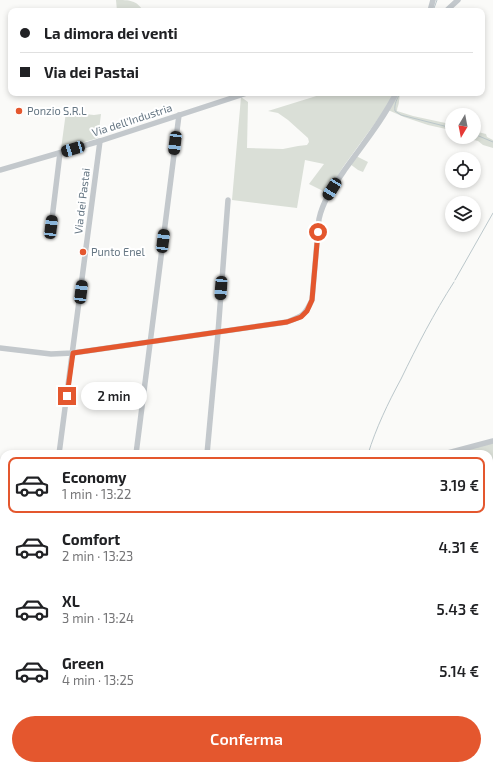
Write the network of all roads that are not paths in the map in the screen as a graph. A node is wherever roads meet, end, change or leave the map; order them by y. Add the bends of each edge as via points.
1 (458, 0) edge
2 (449, 8) edge
3 (237, 96) edge
4 (394, 96) edge
5 (179, 115) junction
6 (100, 141) junction
7 (60, 153) junction
8 (0, 170) edge
9 (228, 200) dead end
10 (51, 227) dead end
11 (218, 332) junction
12 (150, 342) junction
13 (0, 348) edge
14 (73, 353) junction
15 (493, 441) edge
16 (60, 450) edge
17 (136, 450) edge
18 (207, 450) edge
19 (459, 450) edge

1 - 2 street
3 - 5 street, Via dell'Industria
4 - 11 street via 337,181 321,210 318,219 312,300 307,311 301,317 287,322
5 - 6 street, Via dell'Industria
5 - 12 street
6 - 7 street, Via dell'Industria
6 - 14 street, Via dei Pastai
7 - 8 street, Via dell'Industria
7 - 10 street
9 - 11 street
11 - 12 street
11 - 18 street
12 - 14 street
12 - 17 street
13 - 14 street via 51,354
14 - 16 street, Via dei Pastai
15 - 19 street

